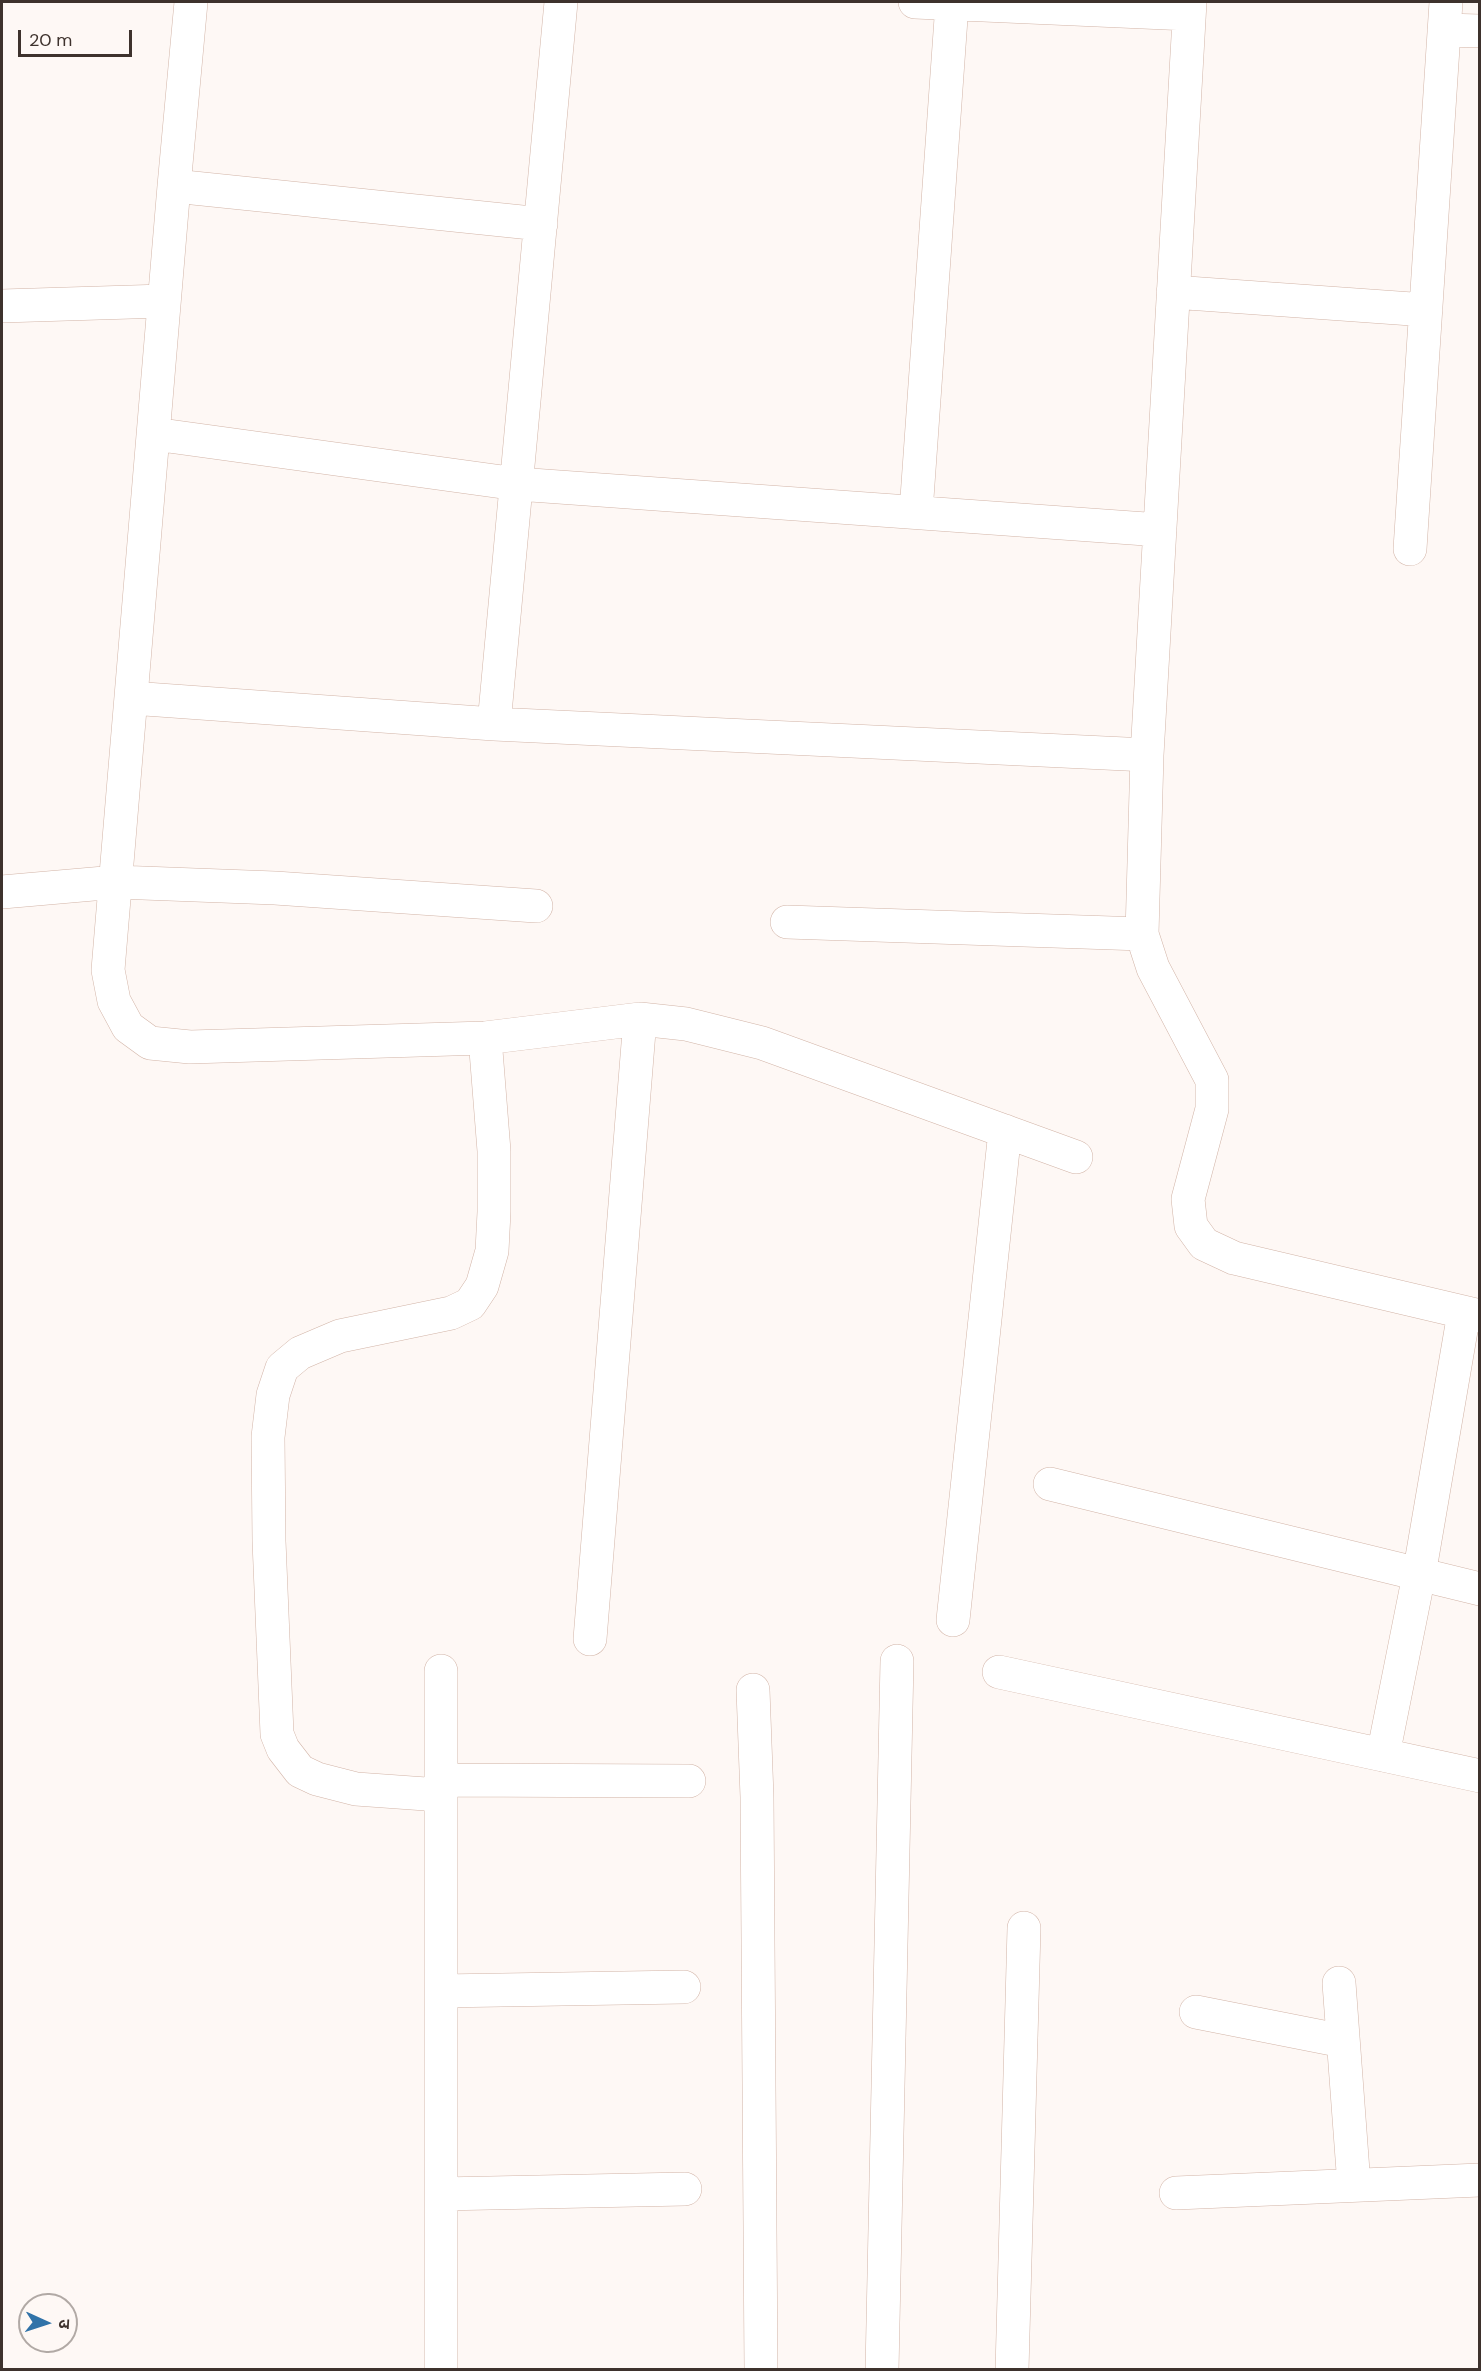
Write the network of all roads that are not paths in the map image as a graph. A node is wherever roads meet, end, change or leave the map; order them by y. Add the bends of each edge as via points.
1 (191, 2) edge
2 (561, 2) edge
3 (915, 2) edge
4 (952, 3) junction
5 (1190, 8) edge
6 (1445, 16) edge
7 (1479, 31) edge
8 (174, 186) junction
9 (541, 224) junction
10 (1173, 292) junction
11 (164, 301) junction
12 (2, 306) edge
13 (1425, 310) junction
14 (154, 434) junction
15 (517, 484) junction
16 (916, 512) junction
17 (1160, 530) junction
18 (1410, 549) dead end
19 (131, 698) junction
20 (494, 724) junction
21 (1147, 755) junction
22 (116, 882) junction
23 (2, 892) edge
24 (536, 906) dead end
25 (787, 921) dead end
26 (1142, 934) junction
27 (640, 1019) junction
28 (485, 1038) junction
29 (1005, 1131) junction
30 (1076, 1157) dead end
31 (1472, 1315) edge
32 (1050, 1484) dead end
33 (1419, 1575) junction
34 (1479, 1589) edge
35 (953, 1620) dead end
36 (590, 1639) dead end
37 (897, 1661) dead end
38 (441, 1671) dead end
39 (999, 1672) dead end
40 (753, 1690) dead end
41 (1383, 1755) junction
42 (1479, 1776) edge
43 (689, 1781) dead end
44 (441, 1788) junction
45 (1024, 1928) dead end
46 (1339, 1983) dead end
47 (684, 1987) dead end
48 (441, 1992) junction
49 (1196, 2012) dead end
50 (1343, 2041) junction
51 (1479, 2180) edge
52 (1354, 2185) junction
53 (686, 2189) dead end
54 (1176, 2193) dead end
55 (441, 2194) junction
56 (441, 2370) edge
57 (761, 2370) edge
58 (882, 2370) edge
59 (1012, 2370) edge

1 - 8 street
2 - 9 street
3 - 4 street
4 - 5 street
4 - 16 street
5 - 10 street
6 - 7 street
6 - 13 street
8 - 9 street
8 - 11 street
9 - 15 street
10 - 13 street
10 - 17 street
11 - 12 street
11 - 14 street
13 - 18 street
14 - 15 street
14 - 19 street
15 - 16 street
15 - 20 street
16 - 17 street
17 - 21 street
19 - 20 street
19 - 22 street
20 - 21 street
21 - 26 street
22 - 23 street
22 - 24 street via 275,888
22 - 28 street via 108,970 114,1001 128,1027 150,1042 190,1047
25 - 26 street
26 - 31 street via 1153,968 1212,1080 1212,1109 1188,1199 1191,1226 1204,1244 1234,1258
27 - 28 street
27 - 29 street via 686,1024 762,1043
27 - 36 street
28 - 44 street via 494,1182 492,1251 482,1286 470,1304 451,1313 340,1336 300,1353 282,1368 273,1395 268,1437 277,1734 283,1749 300,1771 356,1789
29 - 30 street
29 - 35 street
31 - 33 street
32 - 33 street
33 - 34 street
33 - 41 street
37 - 58 street
38 - 44 street
39 - 41 street
40 - 57 street
41 - 42 street
43 - 44 street
44 - 48 street
45 - 59 street
46 - 50 street
47 - 48 street
48 - 55 street
49 - 50 street
50 - 52 street
51 - 52 street
52 - 54 street
53 - 55 street
55 - 56 street

